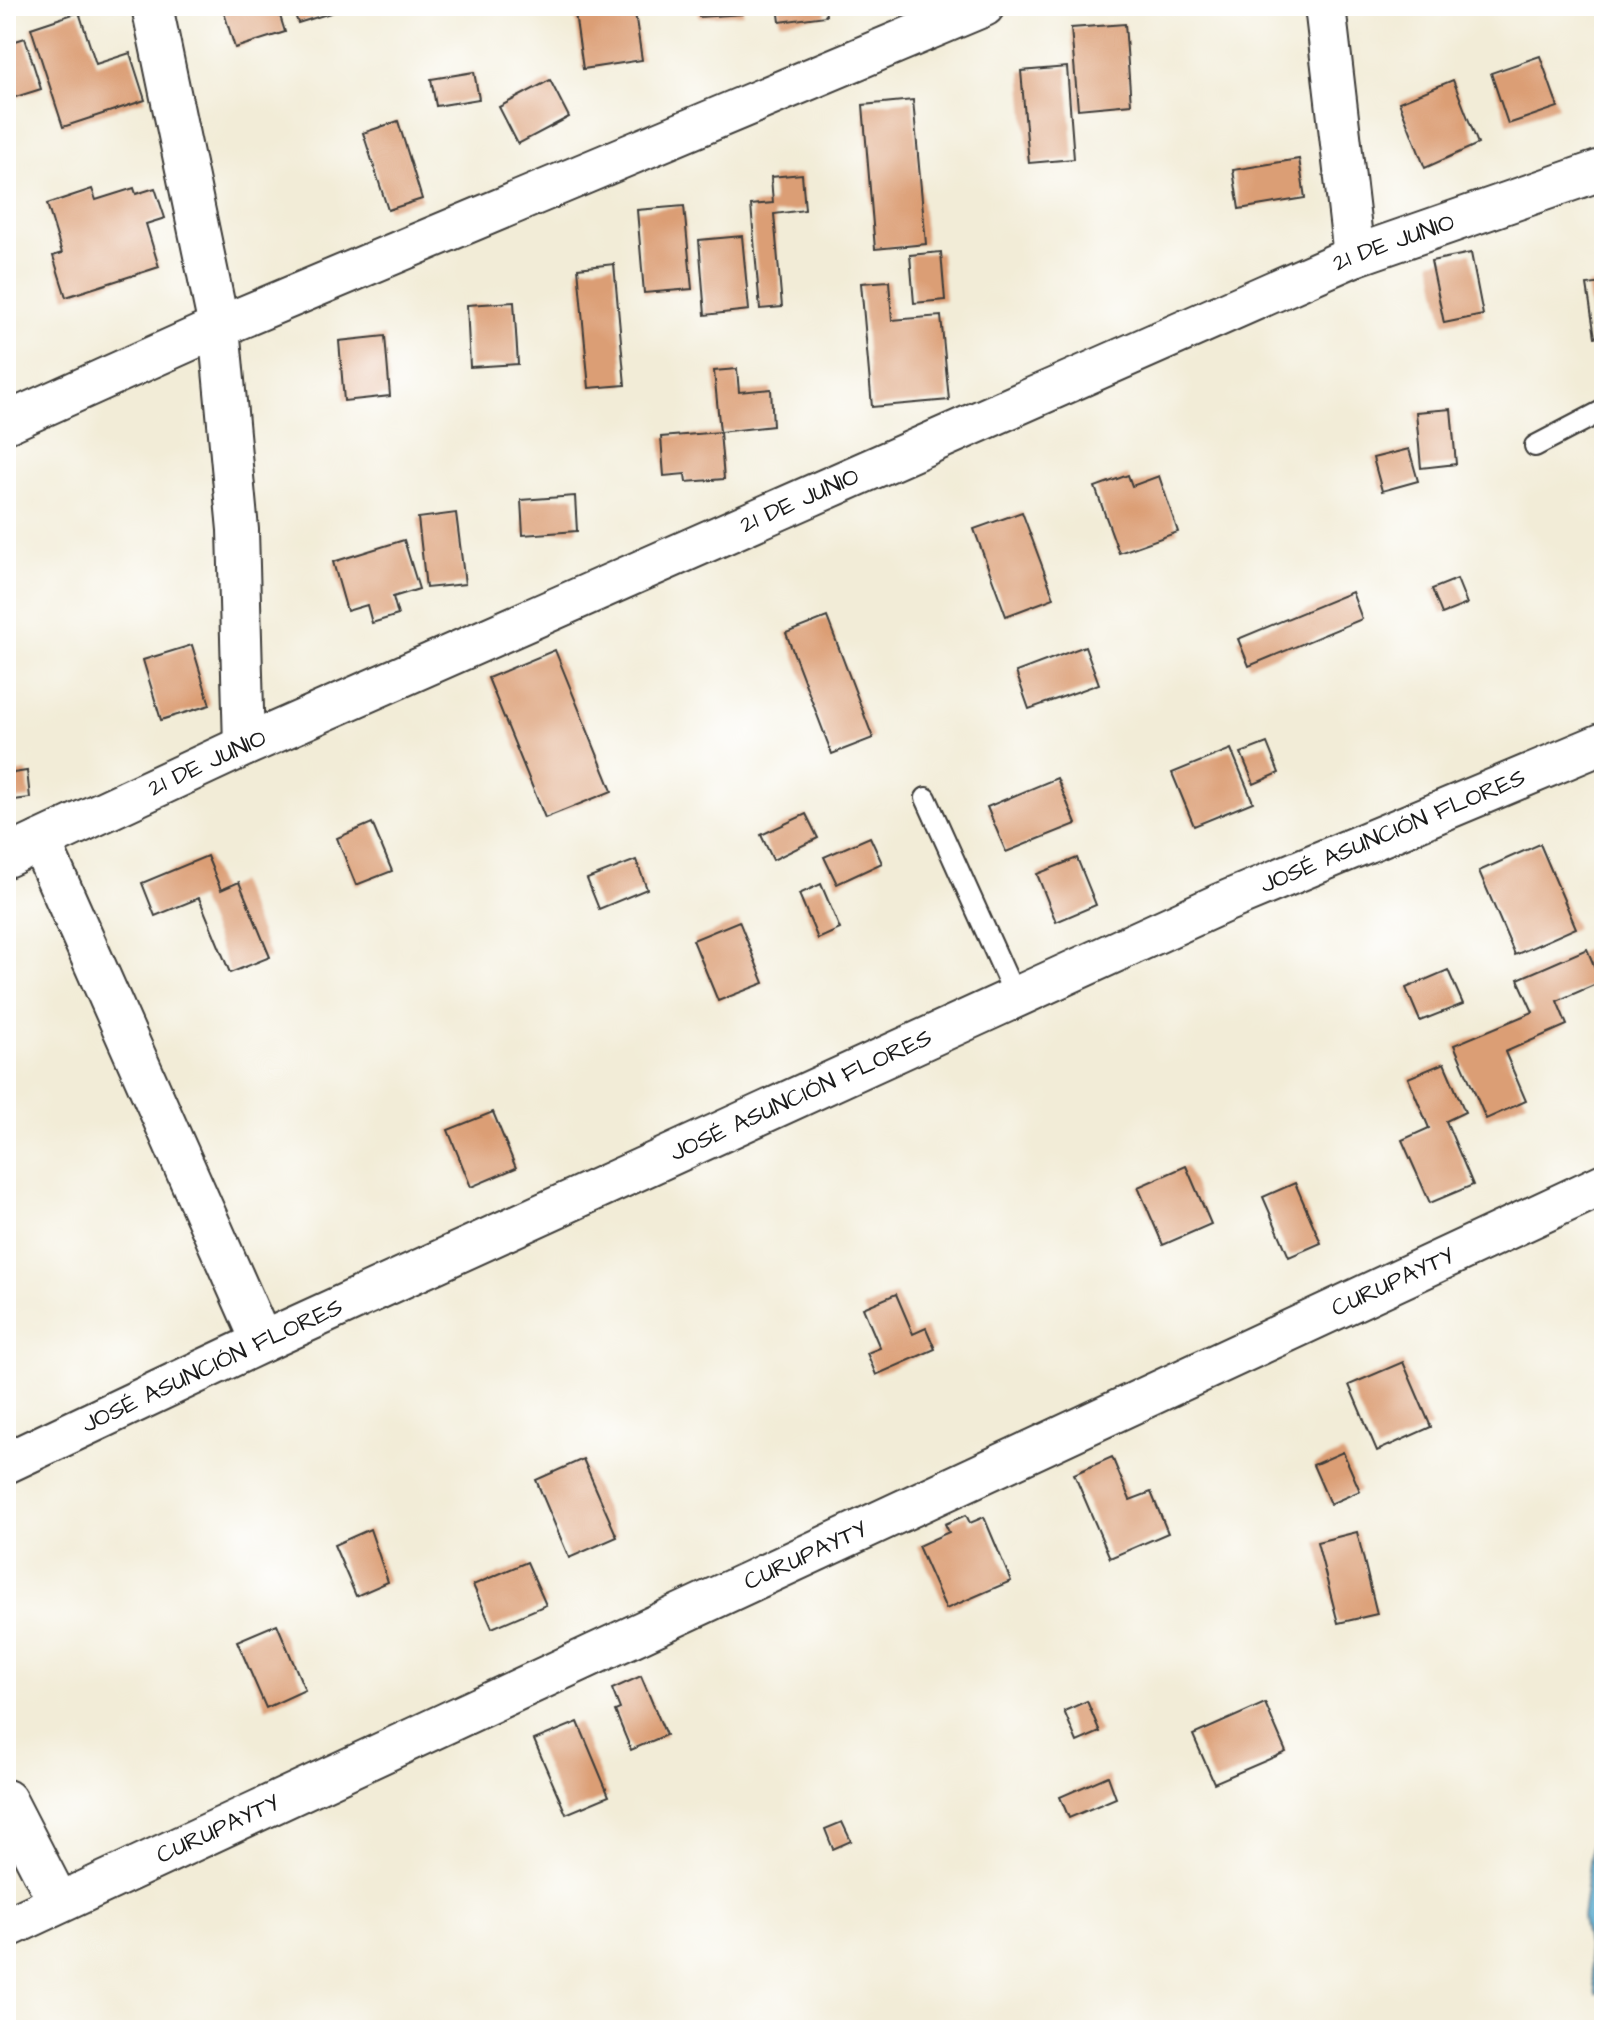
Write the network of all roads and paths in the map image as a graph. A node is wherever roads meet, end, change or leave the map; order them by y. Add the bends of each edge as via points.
1 (152, 6) edge
2 (984, 6) edge
3 (1325, 6) edge
4 (1604, 169) edge
5 (1354, 256) junction
6 (219, 327) junction
7 (1604, 410) edge
8 (6, 423) edge
9 (1535, 446) dead end
10 (1604, 743) edge
11 (244, 746) junction
12 (926, 798) dead end
13 (23, 849) edge
14 (1016, 998) junction
15 (1604, 1184) edge
16 (262, 1342) junction
17 (6, 1463) edge
18 (6, 1800) edge
19 (59, 1903) junction
20 (6, 1928) edge

1 - 6 street
2 - 6 street
3 - 5 street
4 - 5 street, 21 DE JUNIO
5 - 11 street, 21 DE JUNIO
6 - 8 street
6 - 11 street via 238,530
7 - 9 lane
10 - 14 street, JOSÉ ASUNCIÓN FLORES via 1222,903
11 - 13 street, 21 DE JUNIO
12 - 14 lane
13 - 16 street
14 - 16 street, JOSÉ ASUNCIÓN FLORES
15 - 19 street, CURUPAYTY
16 - 17 street, JOSÉ ASUNCIÓN FLORES
18 - 19 street
19 - 20 street, CURUPAYTY

